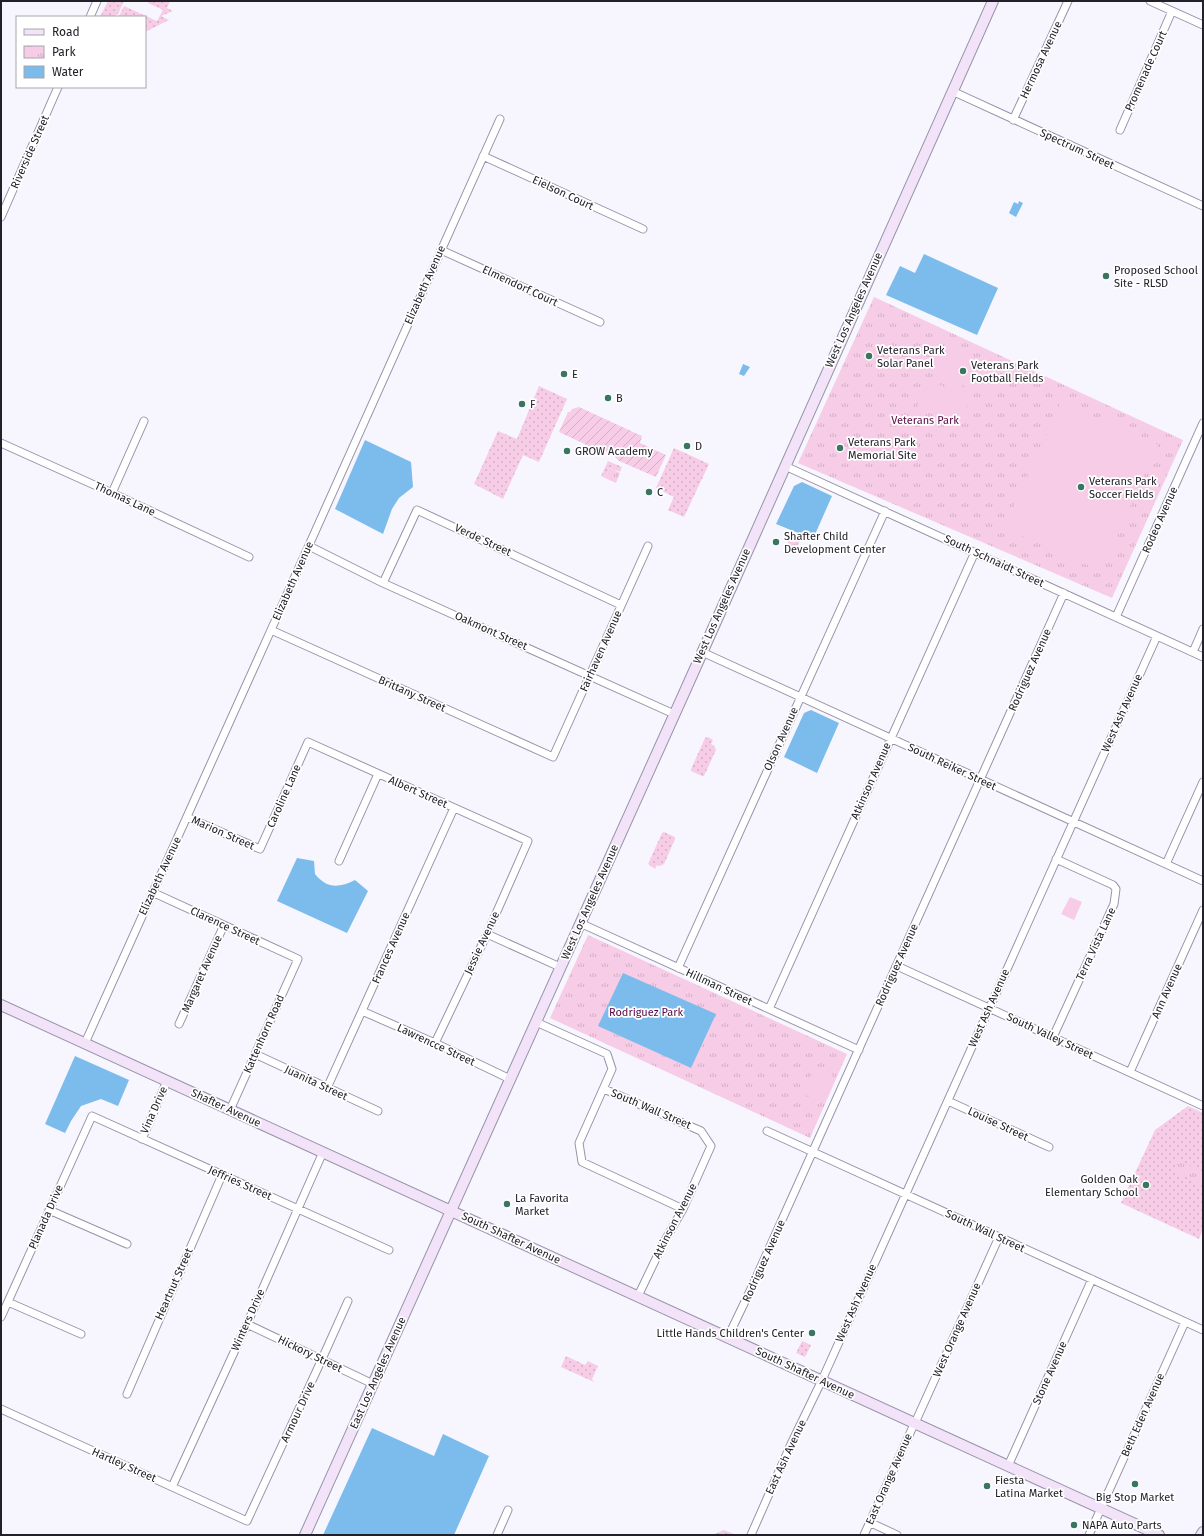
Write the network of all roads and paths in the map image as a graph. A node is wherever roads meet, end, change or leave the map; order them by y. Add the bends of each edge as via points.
1 (97, 1) edge
2 (993, 1) edge
3 (1068, 1) edge
4 (1150, 1) edge
5 (1172, 11) junction
6 (90, 16) edge
7 (1203, 25) edge
8 (58, 88) edge
9 (952, 91) junction
10 (500, 118) dead end
11 (1013, 120) junction
12 (1120, 130) dead end
13 (483, 156) junction
14 (1203, 206) edge
15 (1, 217) edge
16 (643, 229) dead end
17 (441, 250) junction
18 (600, 322) dead end
19 (144, 421) dead end
20 (1203, 423) edge
21 (1, 443) edge
22 (785, 466) junction
23 (112, 492) junction
24 (885, 511) junction
25 (309, 546) junction
26 (648, 546) dead end
27 (975, 552) junction
28 (249, 557) dead end
29 (384, 583) junction
30 (1064, 593) junction
31 (622, 605) junction
32 (1116, 617) junction
33 (1203, 629) edge
34 (271, 630) junction
35 (1157, 636) junction
36 (702, 652) junction
37 (1193, 652) junction
38 (1203, 657) edge
39 (590, 676) junction
40 (800, 697) junction
41 (674, 714) junction
42 (890, 738) junction
43 (308, 742) joint
44 (553, 757) joint
45 (378, 774) junction
46 (980, 779) junction
47 (1203, 782) edge
48 (454, 808) junction
49 (187, 816) junction
50 (1073, 822) junction
51 (528, 841) joint
52 (260, 849) joint
53 (1056, 859) junction
54 (339, 861) dead end
55 (1166, 864) junction
56 (1203, 881) edge
57 (152, 892) junction
58 (1203, 910) edge
59 (580, 923) junction
60 (224, 925) junction
61 (487, 934) junction
62 (298, 959) joint
63 (897, 966) junction
64 (560, 967) junction
65 (678, 968) junction
66 (1, 1005) edge
67 (989, 1008) junction
68 (768, 1009) junction
69 (362, 1011) junction
70 (536, 1022) junction
71 (179, 1024) dead end
72 (1053, 1037) junction
73 (85, 1043) junction
74 (435, 1043) junction
75 (858, 1050) junction
76 (255, 1054) junction
77 (1130, 1072) junction
78 (510, 1079) junction
79 (167, 1081) junction
80 (327, 1088) junction
81 (604, 1089) junction
82 (948, 1101) junction
83 (1203, 1106) edge
84 (230, 1110) junction
85 (378, 1112) dead end
86 (92, 1116) joint
87 (767, 1131) dead end
88 (142, 1139) junction
89 (711, 1146) joint
90 (1049, 1148) dead end
91 (323, 1152) junction
92 (813, 1152) junction
93 (222, 1175) junction
94 (906, 1194) junction
95 (298, 1209) junction
96 (683, 1209) junction
97 (49, 1210) junction
98 (451, 1211) junction
99 (999, 1237) junction
100 (127, 1244) dead end
101 (389, 1250) dead end
102 (1092, 1280) junction
103 (638, 1296) junction
104 (348, 1301) dead end
105 (8, 1302) junction
106 (1, 1317) edge
107 (1185, 1322) junction
108 (247, 1324) junction
109 (1203, 1330) edge
110 (81, 1334) dead end
111 (728, 1337) junction
112 (322, 1360) junction
113 (822, 1380) junction
114 (373, 1384) junction
115 (127, 1394) dead end
116 (1, 1409) edge
117 (915, 1423) junction
118 (1008, 1466) junction
119 (172, 1487) junction
120 (1101, 1508) junction
121 (508, 1510) dead end
122 (246, 1521) joint
123 (869, 1522) junction
124 (1203, 1532) edge
125 (305, 1535) edge
126 (497, 1535) edge
127 (751, 1535) edge
128 (864, 1535) edge
129 (897, 1535) edge
130 (1089, 1535) edge
131 (1159, 1535) edge
132 (1202, 1535) edge

1 - 6 street
2 - 9 street, West Los Angeles Avenue
3 - 11 street, Hermosa Avenue
4 - 5 street
5 - 7 street
5 - 12 street, Promenade Court
8 - 15 street, Riverside Street
9 - 11 street, Spectrum Street
9 - 22 street, West Los Angeles Avenue
10 - 13 street, Elizabeth Avenue
11 - 14 street, Spectrum Street
13 - 16 street, Eielson Court
13 - 17 street, Elizabeth Avenue
17 - 18 street, Elmendorf Court
17 - 25 street, Elizabeth Avenue
19 - 23 street
20 - 32 street, Rodeo Avenue
21 - 23 street, Thomas Lane
22 - 24 street, South Schnaidt Street
22 - 36 street, West Los Angeles Avenue
23 - 28 street, Thomas Lane
24 - 27 street, South Schnaidt Street
24 - 40 street, Olson Avenue
25 - 29 street, Oakmont Street
25 - 34 street, Elizabeth Avenue
26 - 31 street, Fairhaven Avenue
27 - 30 street, South Schnaidt Street
27 - 42 street, Atkinson Avenue
29 - 31 street, Verde Street via 416,510
29 - 39 street, Oakmont Street
30 - 32 street, South Schnaidt Street
30 - 46 street, Rodriguez Avenue
31 - 39 street, Fairhaven Avenue
32 - 35 street, South Schnaidt Street
33 - 37 street
34 - 44 street, Brittany Street
34 - 49 street, Elizabeth Avenue
35 - 37 street, South Schnaidt Street
35 - 50 street, West Ash Avenue
36 - 40 street, South Reiker Street
36 - 41 street, West Los Angeles Avenue
37 - 38 street, South Schnaidt Street
39 - 41 street, Oakmont Street
39 - 44 street, Fairhaven Avenue
40 - 42 street, South Reiker Street
40 - 65 street, Olson Avenue
41 - 59 street, West Los Angeles Avenue
42 - 46 street, South Reiker Street
42 - 68 street, Atkinson Avenue
43 - 45 street, Albert Street
43 - 52 street, Caroline Lane
45 - 48 street, Albert Street
45 - 54 street
46 - 50 street, South Reiker Street
46 - 63 street, Rodriguez Avenue
47 - 55 street
48 - 51 street, Albert Street
48 - 69 street, Frances Avenue
49 - 52 street, Marion Street
49 - 57 street, Elizabeth Avenue
50 - 53 street, West Ash Avenue
50 - 55 street, South Reiker Street
51 - 61 street, Jessie Avenue
53 - 67 street, West Ash Avenue
53 - 72 street, Terra Vista Lane via 1113,885 1116,889 1114,904
55 - 56 street, South Reiker Street
57 - 60 street, Clarence Street
57 - 73 street, Elizabeth Avenue
58 - 77 street, Ann Avenue
59 - 64 street, West Los Angeles Avenue
59 - 65 street, Hillman Street
60 - 62 street, Clarence Street
60 - 71 street, Margaret Avenue
61 - 64 street
61 - 74 street, Jessie Avenue
62 - 76 street, Kattenhorn Road
63 - 67 street, South Valley Street
63 - 75 street, Rodriguez Avenue
64 - 70 street, West Los Angeles Avenue
65 - 68 street, Hillman Street
66 - 73 street, Shafter Avenue
67 - 72 street, South Valley Street
67 - 82 street, West Ash Avenue
68 - 75 street, Hillman Street
69 - 74 street, Lawrencce Street
69 - 80 street, Frances Avenue
70 - 78 street, West Los Angeles Avenue
70 - 81 street, South Wall Street via 607,1054 612,1069
72 - 77 street, South Valley Street
73 - 79 street, Shafter Avenue
74 - 78 street, Lawrencce Street
75 - 92 street, Rodriguez Avenue
76 - 80 street, Juanita Street
76 - 84 street, Kattenhorn Road
77 - 83 street, South Valley Street
78 - 98 street, West Los Angeles Avenue
79 - 84 street, Shafter Avenue
79 - 88 street, Vina Drive
80 - 85 street, Juanita Street
81 - 89 street, South Wall Street via 701,1131
81 - 96 street via 579,1143 582,1162
82 - 90 street, Louise Street
82 - 94 street, West Ash Avenue
84 - 91 street, Shafter Avenue
86 - 88 street, Jeffries Street
86 - 97 street, Planada Drive
87 - 92 street, South Wall Street
88 - 93 street, Jeffries Street
89 - 96 street, Atkinson Avenue
91 - 95 street, Winters Drive
91 - 98 street, Shafter Avenue
92 - 94 street, South Wall Street
92 - 111 street, Rodriguez Avenue
93 - 95 street, Jeffries Street
93 - 115 street, Heartnut Street
94 - 99 street, South Wall Street
94 - 113 street, West Ash Avenue
95 - 101 street, Jeffries Street
95 - 108 street, Winters Drive
96 - 103 street, Atkinson Avenue
97 - 100 street
97 - 105 street, Planada Drive
98 - 103 street, South Shafter Avenue
98 - 114 street, East Los Angeles Avenue
99 - 102 street, South Wall Street
99 - 117 street, West Orange Avenue
102 - 107 street, South Wall Street
102 - 118 street, Stone Avenue
103 - 111 street, South Shafter Avenue
104 - 112 street, Armour Drive
105 - 106 street, Planada Drive
105 - 110 street
107 - 109 street, South Wall Street
107 - 120 street, Beth Eden Avenue
108 - 112 street, Hickory Street
108 - 119 street, Winters Drive
111 - 113 street, South Shafter Avenue
112 - 114 street, Hickory Street
112 - 122 street, Armour Drive
113 - 117 street, South Shafter Avenue
113 - 127 street, East Ash Avenue
114 - 125 street, East Los Angeles Avenue
116 - 119 street, Hartley Street
117 - 118 street, South Shafter Avenue
117 - 123 street, East Orange Avenue
118 - 120 street, South Shafter Avenue
119 - 122 street, Hartley Street
120 - 130 street, Beth Eden Avenue
120 - 131 street, South Shafter Avenue
121 - 126 street
123 - 128 street, East Orange Avenue
123 - 129 street
124 - 132 street

